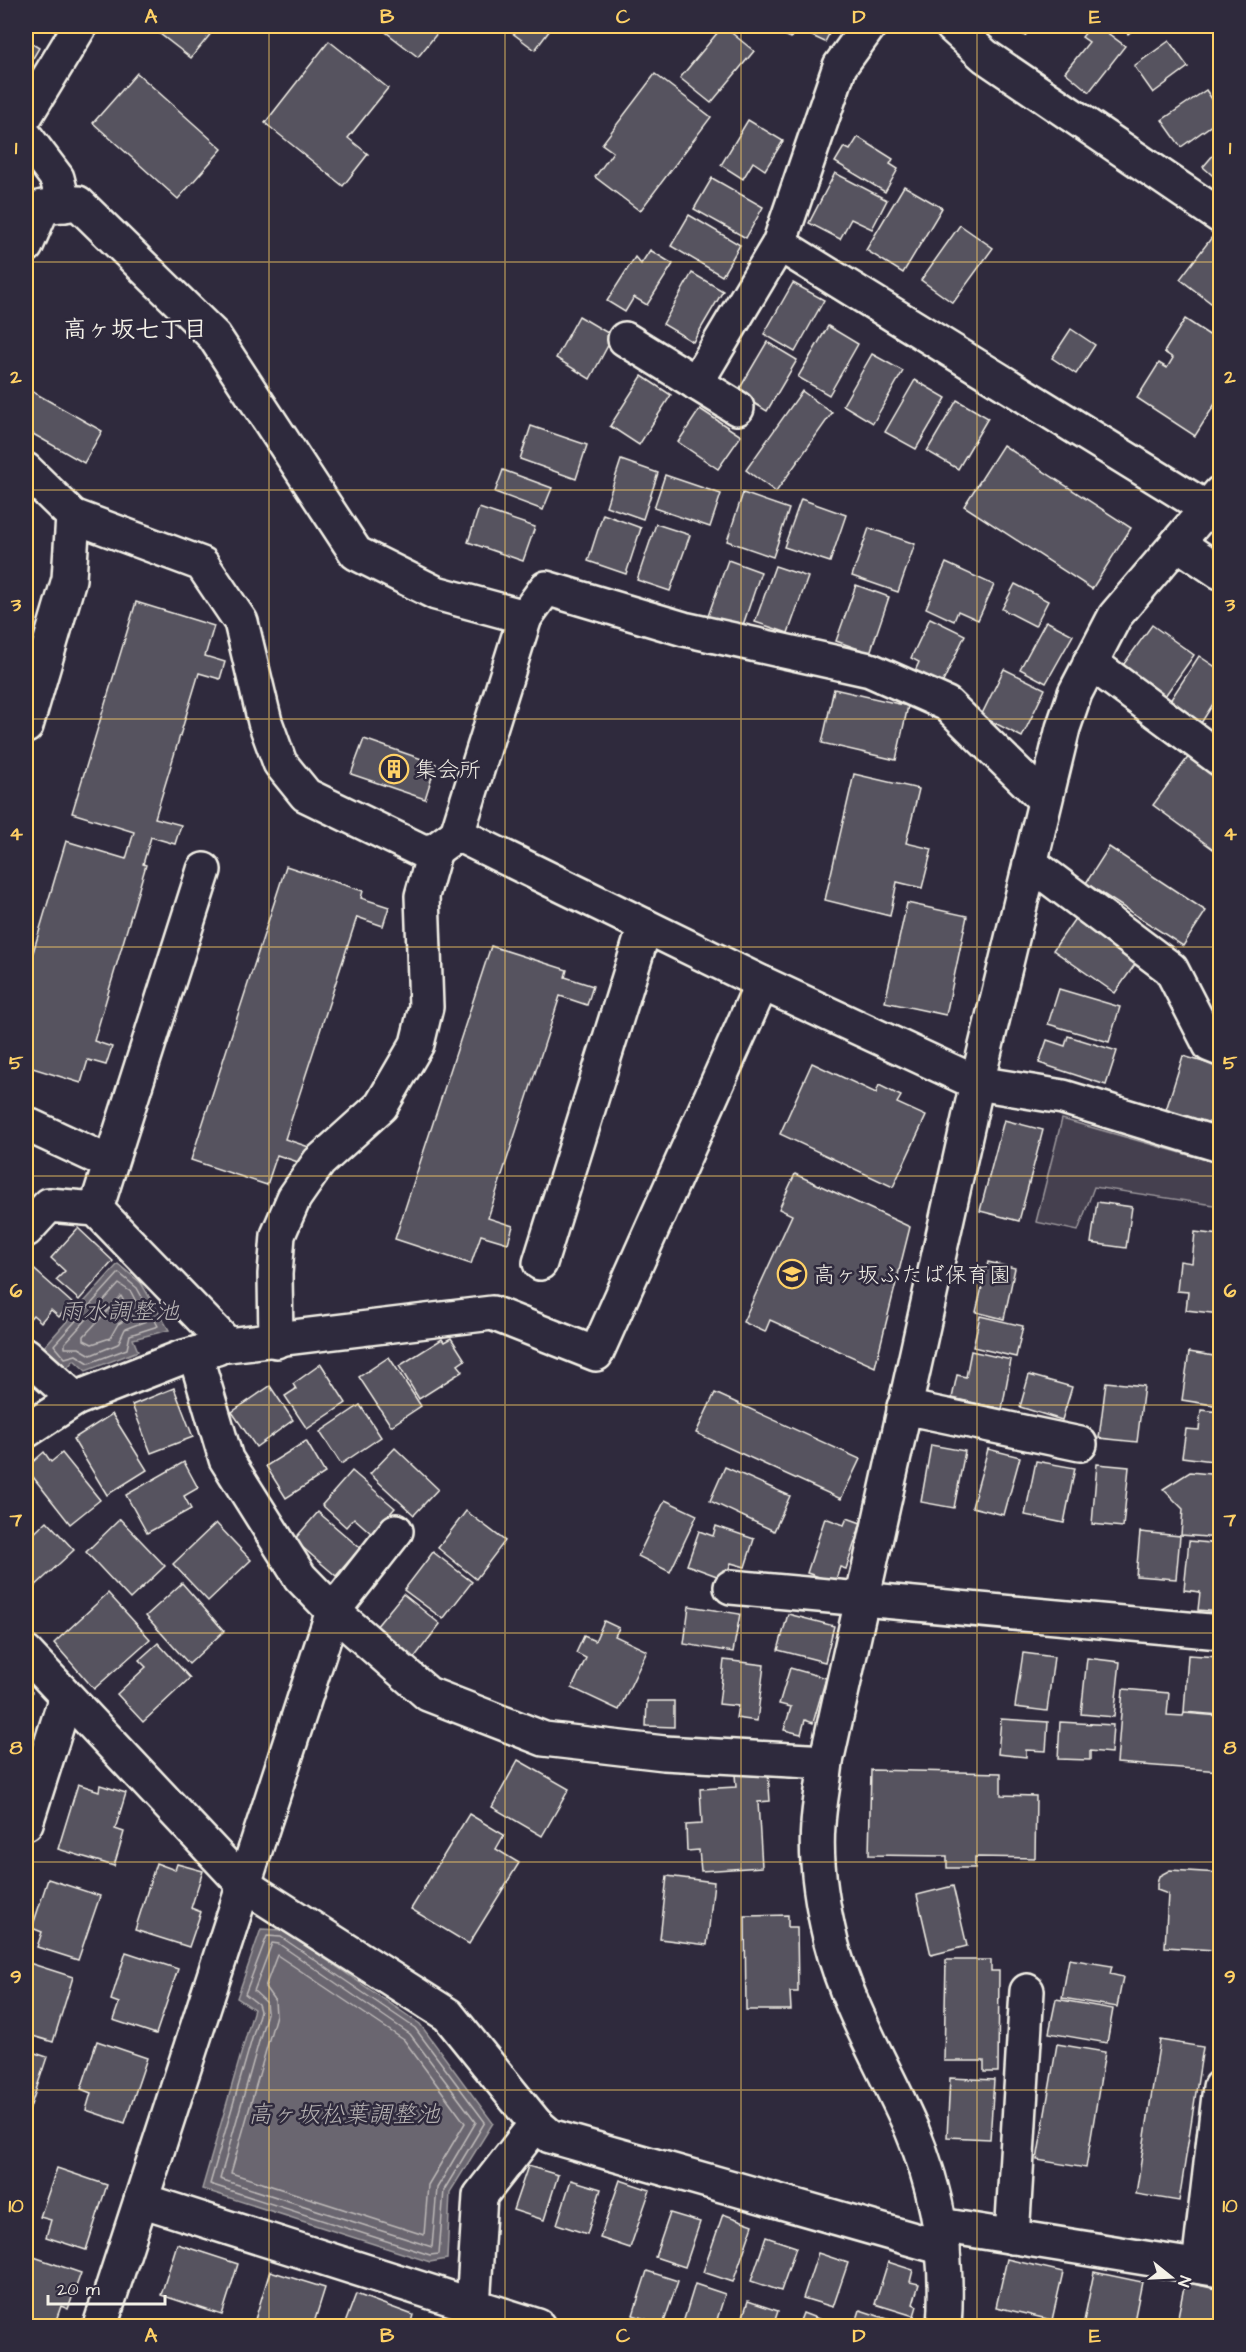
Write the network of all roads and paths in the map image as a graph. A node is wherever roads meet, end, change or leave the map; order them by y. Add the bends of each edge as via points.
1 (80, 26) edge
2 (869, 26) edge
3 (952, 26) edge
4 (26, 115) edge
5 (26, 136) edge
6 (64, 205) junction
7 (1221, 216) edge
8 (779, 244) junction
9 (26, 246) edge
10 (625, 339) dead end
11 (696, 383) junction
12 (736, 408) dead end
13 (26, 470) edge
14 (1214, 501) edge
15 (73, 516) junction
16 (1177, 543) junction
17 (1221, 572) edge
18 (525, 617) junction
19 (1090, 662) junction
20 (26, 726) edge
21 (1221, 759) edge
22 (1045, 800) junction
23 (446, 842) junction
24 (1030, 863) junction
25 (204, 870) dead end
26 (645, 926) junction
27 (762, 983) junction
28 (1221, 1049) edge
29 (977, 1083) junction
30 (26, 1124) edge
31 (1221, 1144) edge
32 (110, 1163) junction
33 (96, 1209) junction
34 (26, 1230) edge
35 (540, 1263) dead end
36 (276, 1341) junction
37 (228, 1345) junction
38 (195, 1354) junction
39 (26, 1355) edge
40 (75, 1399) junction
41 (904, 1407) junction
42 (26, 1431) edge
43 (1080, 1444) dead end
44 (396, 1531) dead end
45 (731, 1587) dead end
46 (861, 1598) junction
47 (333, 1611) junction
48 (1221, 1632) edge
49 (26, 1653) edge
50 (66, 1697) junction
51 (826, 1762) junction
52 (26, 1823) edge
53 (244, 1885) junction
54 (1027, 1991) dead end
55 (1221, 2087) edge
56 (537, 2124) junction
57 (141, 2200) junction
58 (942, 2236) junction
59 (1012, 2237) junction
60 (1210, 2268) edge
61 (472, 2306) junction
62 (100, 2326) edge
63 (538, 2326) edge
64 (947, 2326) edge

1 - 4 street
2 - 8 street via 840,66
3 - 7 street via 985,56
5 - 6 street via 57,178
6 - 9 street via 43,207
6 - 18 street via 78,202 214,336 356,553 436,593
8 - 11 street
8 - 14 street
10 - 11 street
11 - 12 street
13 - 15 street
14 - 16 street
15 - 20 street via 69,579
15 - 23 street via 202,564 242,622 265,722 280,763 306,795 424,852
16 - 17 street
16 - 19 street via 1115,616
18 - 22 street via 546,588 684,629 870,670 947,704
18 - 23 street
19 - 21 street
19 - 22 street via 1063,728
22 - 24 street
23 - 26 street
23 - 36 street via 422,896 426,1007 417,1044 381,1106 319,1162 294,1198 278,1235
24 - 28 street via 1172,969 1210,1045
24 - 29 street
25 - 32 street
26 - 27 street
26 - 35 street
27 - 29 street
27 - 36 street via 596,1354 492,1313
29 - 31 street via 1063,1097
29 - 41 street
30 - 32 street
32 - 33 street
33 - 34 street via 49,1205
33 - 37 street
36 - 37 street
37 - 38 street
38 - 40 street
38 - 47 street via 226,1459 300,1577
39 - 40 street
40 - 42 street
41 - 43 street
41 - 46 street
44 - 47 street
45 - 46 street
46 - 48 street
46 - 51 street
47 - 51 street via 428,1694 544,1738 664,1753
47 - 53 street
49 - 50 street
50 - 52 street
50 - 53 street
51 - 58 street via 818,1826 821,1890 831,1943 848,1994 912,2131 927,2172
53 - 56 street via 448,2015
53 - 57 street
54 - 59 street
55 - 60 street
56 - 58 street via 550,2136
56 - 61 street via 480,2196
57 - 61 street
57 - 62 street
58 - 59 street
58 - 64 street
59 - 60 street
61 - 63 street

